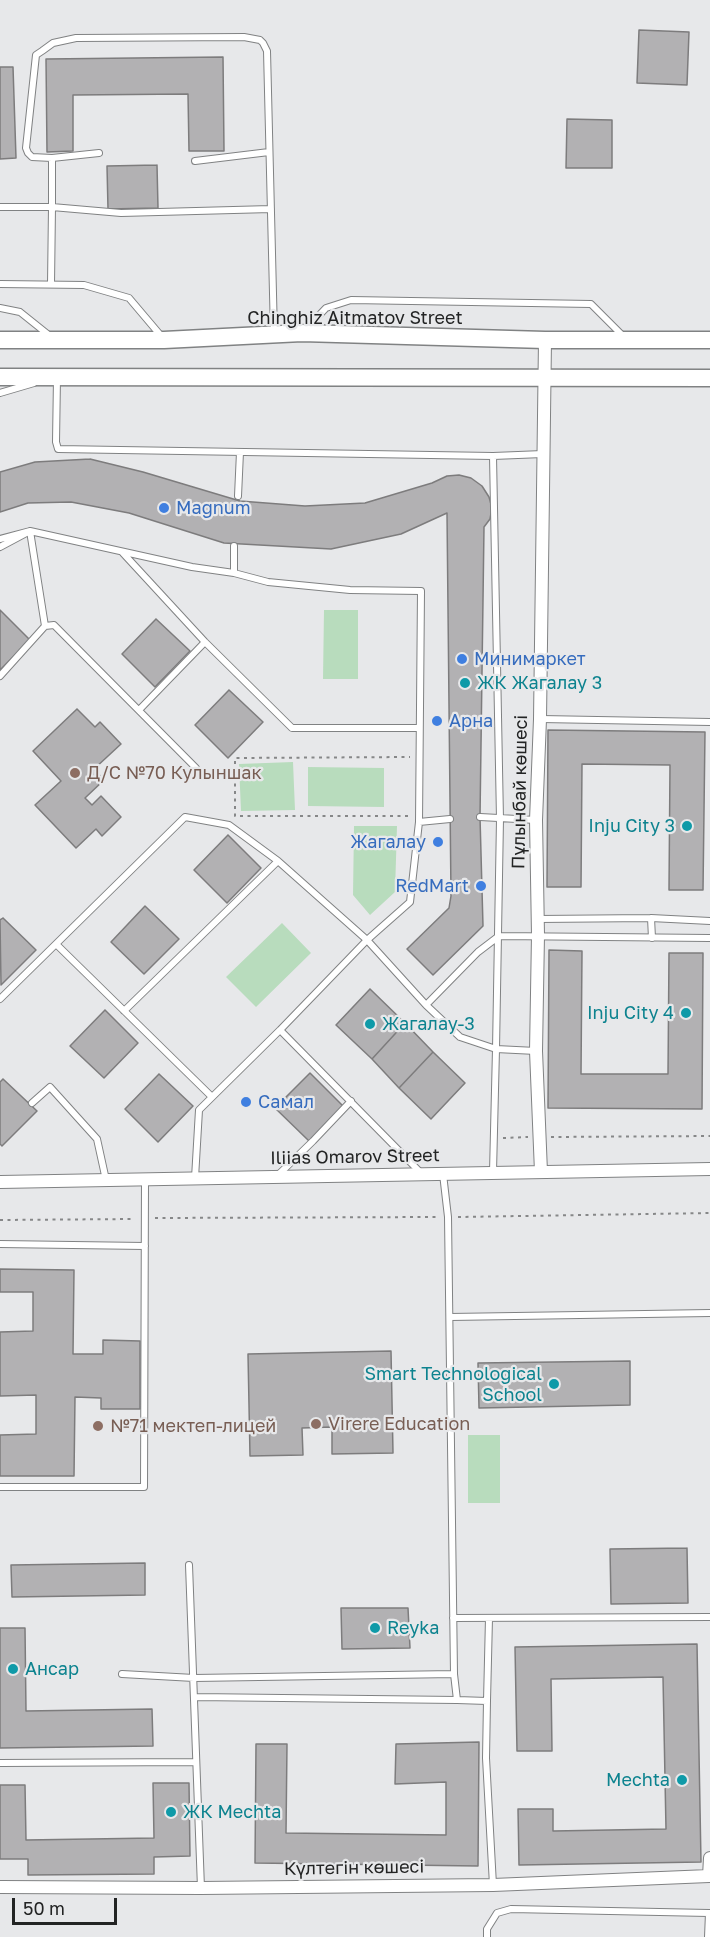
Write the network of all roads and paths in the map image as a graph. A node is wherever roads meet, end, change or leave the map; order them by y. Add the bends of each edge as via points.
1 (269, 152) junction
2 (99, 153) dead end
3 (52, 158) junction
4 (195, 161) dead end
5 (0, 207) edge
6 (52, 207) junction
7 (271, 209) junction
8 (0, 284) edge
9 (51, 284) junction
10 (0, 308) edge
11 (302, 333) junction
12 (274, 334) junction
13 (0, 340) edge
14 (56, 340) junction
15 (164, 340) junction
16 (545, 340) junction
17 (628, 340) junction
18 (710, 340) edge
19 (0, 377) edge
20 (57, 377) junction
21 (545, 378) junction
22 (710, 378) edge
23 (0, 393) edge
24 (240, 452) junction
25 (544, 454) junction
26 (493, 456) junction
27 (238, 496) dead end
28 (30, 531) junction
29 (0, 539) edge
30 (234, 546) dead end
31 (0, 547) edge
32 (121, 551) junction
33 (234, 573) junction
34 (45, 626) junction
35 (206, 642) junction
36 (0, 676) edge
37 (139, 710) junction
38 (540, 719) junction
39 (710, 722) edge
40 (418, 728) junction
41 (419, 757) junction
42 (196, 768) dead end
43 (480, 818) dead end
44 (418, 819) junction
45 (450, 819) dead end
46 (501, 819) junction
47 (536, 820) junction
48 (278, 861) junction
49 (651, 918) junction
50 (538, 919) junction
51 (710, 921) edge
52 (538, 935) junction
53 (499, 936) junction
54 (652, 938) junction
55 (710, 938) edge
56 (367, 940) junction
57 (56, 944) junction
58 (0, 999) edge
59 (426, 1005) junction
60 (124, 1011) junction
61 (280, 1030) junction
62 (496, 1049) junction
63 (536, 1051) junction
64 (211, 1096) junction
65 (351, 1101) junction
66 (32, 1103) dead end
67 (710, 1136) edge
68 (540, 1137) junction
69 (495, 1138) junction
70 (710, 1169) edge
71 (493, 1172) junction
72 (541, 1172) junction
73 (443, 1173) junction
74 (422, 1174) junction
75 (276, 1177) junction
76 (195, 1178) junction
77 (146, 1179) junction
78 (106, 1180) junction
79 (0, 1182) edge
80 (710, 1213) edge
81 (448, 1217) junction
82 (145, 1219) junction
83 (0, 1220) edge
84 (0, 1244) edge
85 (145, 1246) junction
86 (710, 1313) edge
87 (450, 1317) junction
88 (0, 1487) edge
89 (189, 1565) dead end
90 (710, 1617) edge
91 (453, 1618) junction
92 (489, 1618) junction
93 (122, 1674) dead end
94 (454, 1674) junction
95 (194, 1678) junction
96 (195, 1697) junction
97 (457, 1700) junction
98 (487, 1701) junction
99 (195, 1762) junction
100 (0, 1763) edge
101 (710, 1858) edge
102 (709, 1876) edge
103 (493, 1885) junction
104 (0, 1887) edge
105 (201, 1888) junction
106 (488, 1937) edge
107 (708, 1937) edge

1 - 3 lane via 267,51 260,40 76,38 53,44 36,56 26,148 29,156
1 - 4 lane
1 - 7 lane
2 - 3 lane
3 - 6 lane
5 - 6 lane
6 - 7 lane via 121,213
6 - 9 lane
7 - 12 lane
8 - 9 lane
9 - 15 lane via 84,285 129,298
10 - 14 lane via 20,312
11 - 12 main road, Chinghiz Aitmatov Street
11 - 16 main road, Chinghiz Aitmatov Street
11 - 17 lane via 326,308 351,300 591,304
12 - 15 main road, Chinghiz Aitmatov Street
13 - 14 main road, Chinghiz Aitmatov Street
14 - 15 main road, Chinghiz Aitmatov Street
16 - 17 main road, Chinghiz Aitmatov Street
16 - 21 street, Пұлынбай көшесі
17 - 18 main road, Chinghiz Aitmatov Street
19 - 20 main road
20 - 21 main road
20 - 23 lane
20 - 24 lane via 58,449
21 - 22 main road
21 - 25 street, Пұлынбай көшесі
24 - 26 lane
24 - 27 lane
25 - 26 lane
25 - 38 street, Пұлынбай көшесі
26 - 46 lane
28 - 29 lane
28 - 31 lane
28 - 32 lane
28 - 34 lane
30 - 33 lane
32 - 33 lane
32 - 35 lane
33 - 40 lane via 268,582 350,590 421,591
34 - 36 lane
34 - 37 lane via 54,625
35 - 37 lane
35 - 40 lane via 292,728
37 - 42 lane
38 - 39 lane
38 - 47 street, Пұлынбай көшесі
40 - 41 lane
41 - 44 lane
41 - 44 path via 235,758 235,816
43 - 46 lane
44 - 45 lane
44 - 56 lane via 411,902
46 - 47 lane
46 - 53 lane
47 - 50 street, Пұлынбай көшесі
48 - 56 lane
48 - 57 lane via 230,825 185,817
48 - 60 lane
49 - 50 lane
49 - 51 lane
49 - 54 lane
50 - 52 street, Пұлынбай көшесі
52 - 53 lane
52 - 54 lane
52 - 63 street, Пұлынбай көшесі
53 - 59 lane
53 - 62 lane
54 - 55 lane
56 - 59 lane
56 - 61 lane
57 - 58 lane
57 - 60 lane
59 - 62 lane via 460,1037
60 - 64 lane
61 - 64 lane
61 - 65 lane
62 - 63 lane
62 - 69 lane
63 - 68 street, Пұлынбай көшесі
64 - 76 lane via 199,1110
65 - 74 lane
65 - 75 lane
66 - 78 lane via 50,1087 98,1139
67 - 68 path
68 - 69 path
68 - 72 street, Пұлынбай көшесі
69 - 71 lane
70 - 72 street, Iliias Omarov Street
71 - 72 street, Iliias Omarov Street
71 - 73 street, Iliias Omarov Street
73 - 74 street, Iliias Omarov Street
73 - 81 lane
74 - 75 street, Iliias Omarov Street
75 - 76 street, Iliias Omarov Street
76 - 77 street, Iliias Omarov Street
77 - 78 street, Iliias Omarov Street
77 - 82 lane
78 - 79 street, Iliias Omarov Street
80 - 81 path
81 - 82 path
81 - 87 lane
82 - 83 path
82 - 85 lane
84 - 85 lane
85 - 88 lane via 144,1487
86 - 87 lane
87 - 91 lane
89 - 95 lane
90 - 92 lane
91 - 92 lane
91 - 94 lane
92 - 98 lane
93 - 95 lane
94 - 95 lane
94 - 97 lane
95 - 96 lane
96 - 97 lane
96 - 99 lane
97 - 98 lane
98 - 103 lane
99 - 100 lane
99 - 105 lane
101 - 102 street
102 - 103 street, Күлтегін көшесі
103 - 105 street, Күлтегін көшесі
104 - 105 street, Күлтегін көшесі
106 - 107 lane via 487,1929 497,1912 511,1909 709,1913

